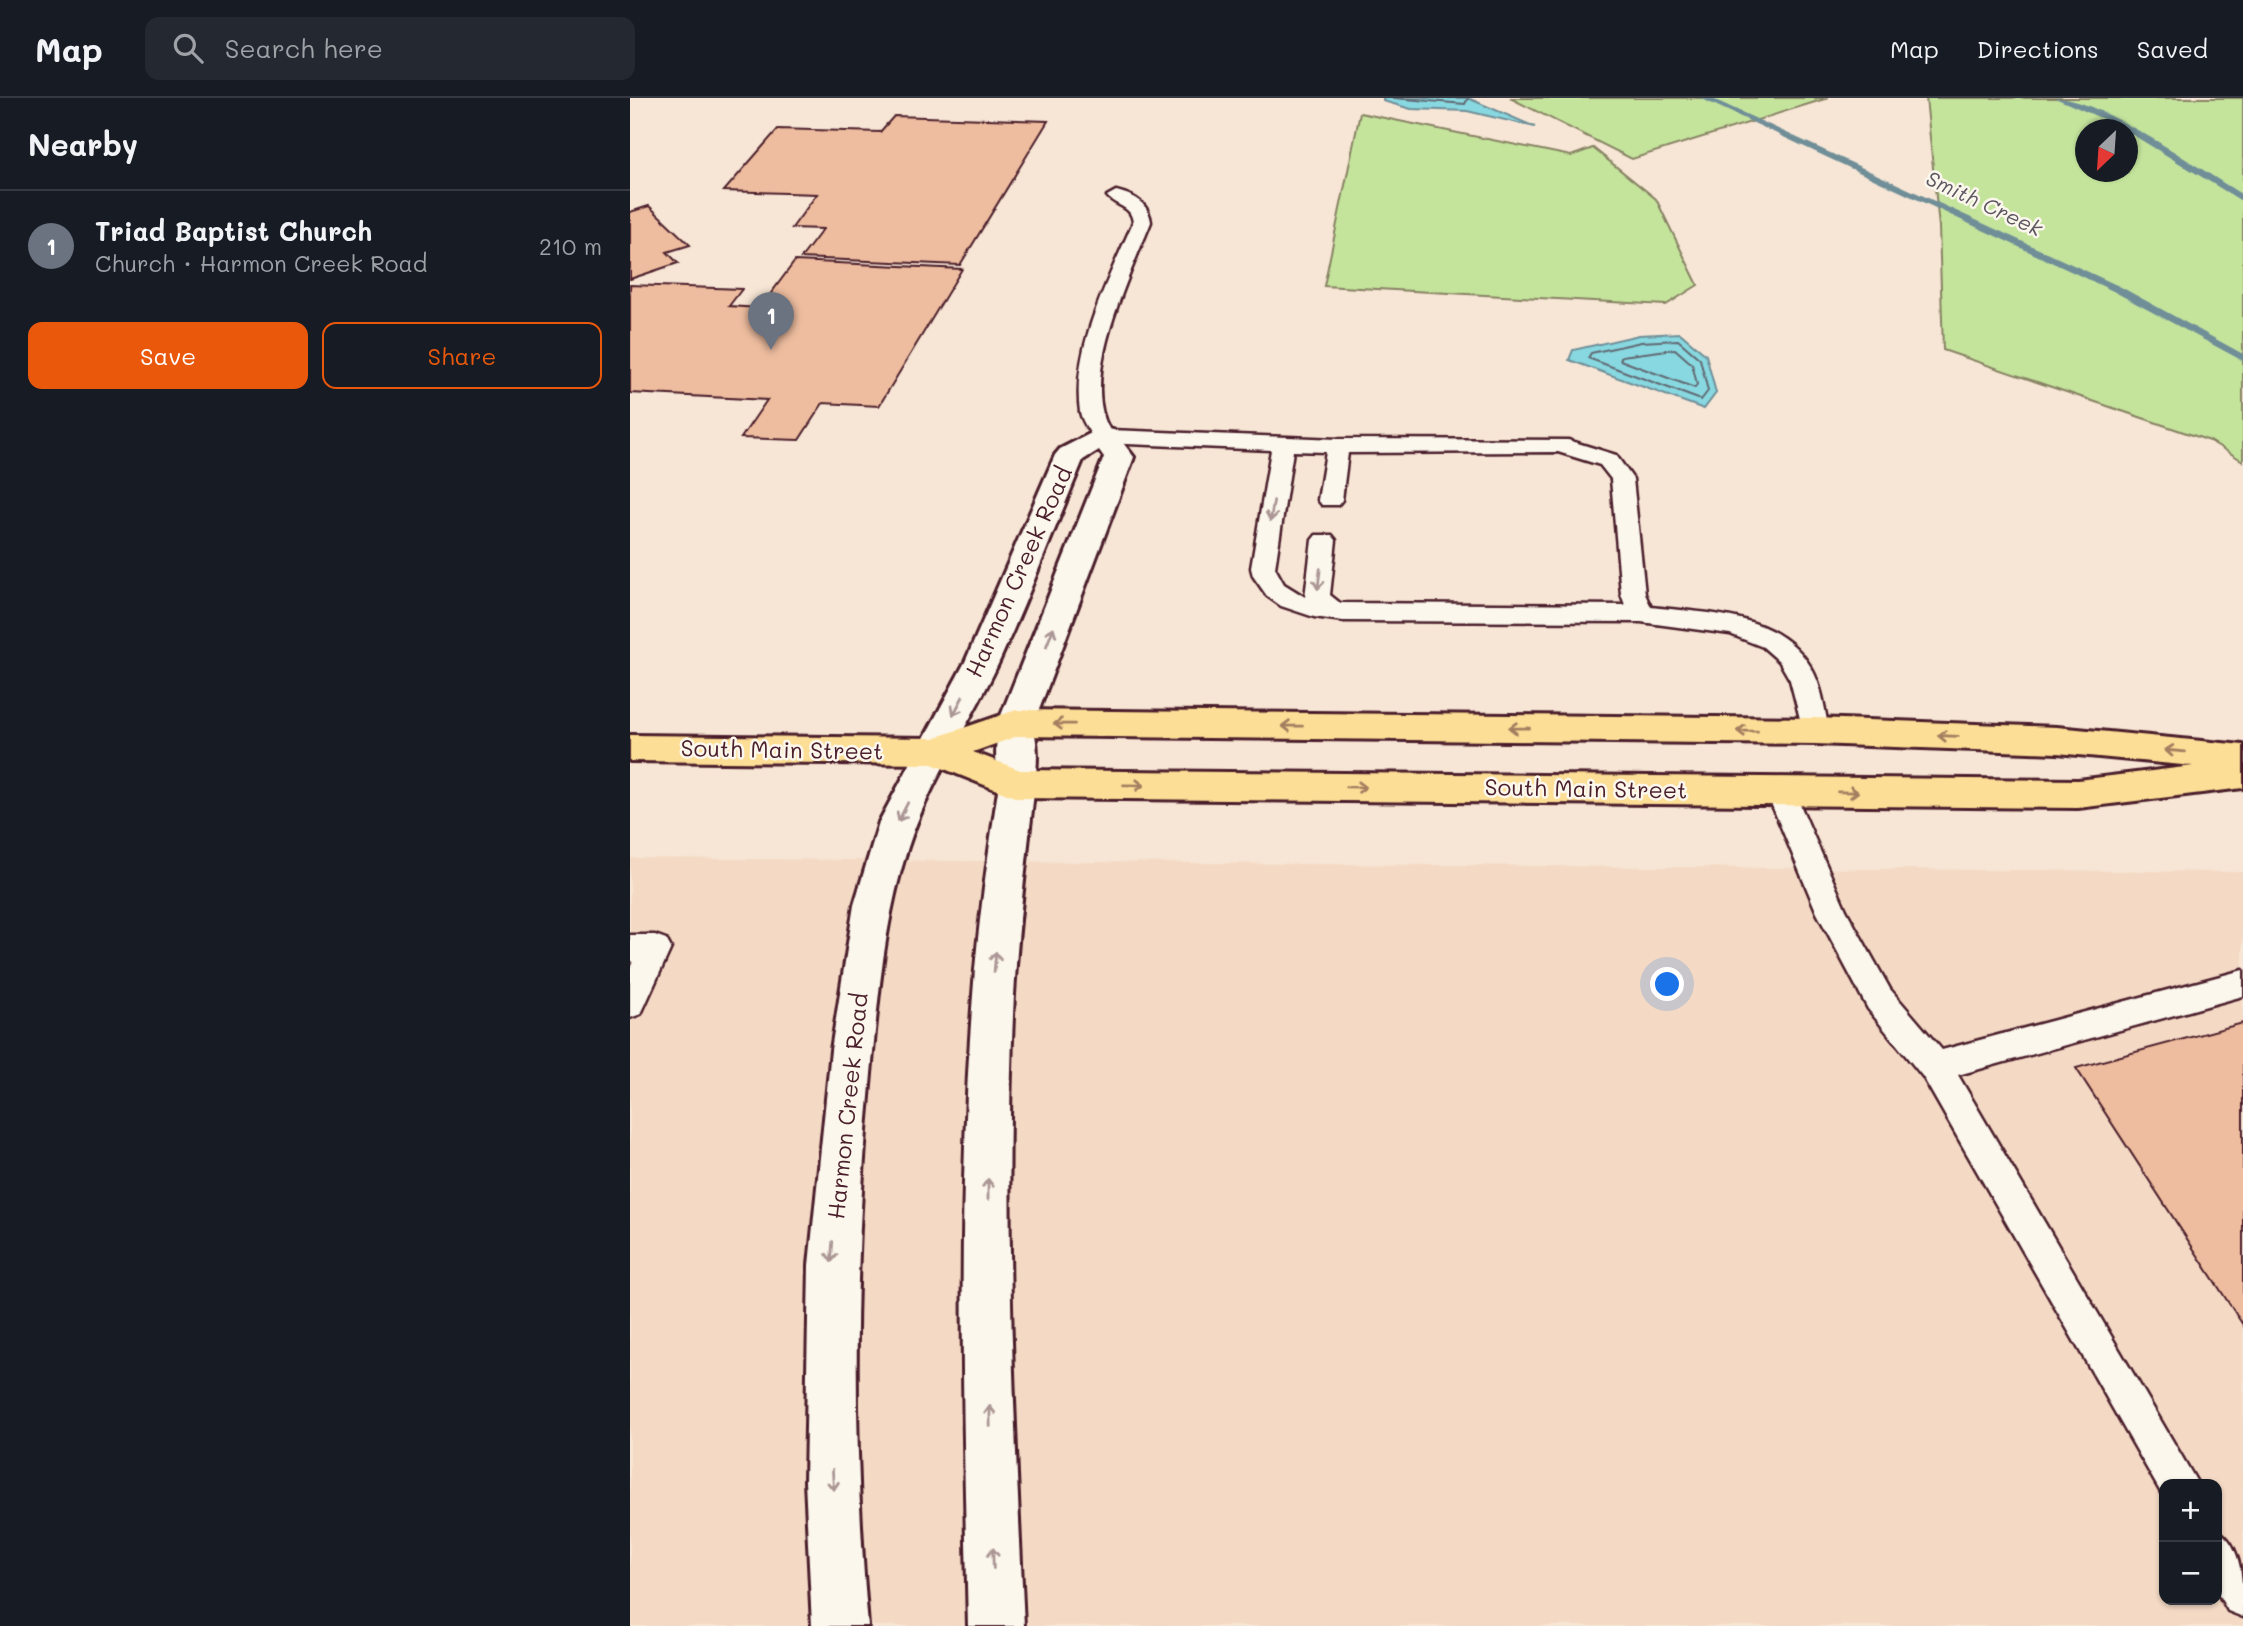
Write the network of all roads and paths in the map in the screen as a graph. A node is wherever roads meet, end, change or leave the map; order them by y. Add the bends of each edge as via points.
1 (1116, 196) dead end
2 (1103, 436) junction
3 (1283, 444) junction
4 (1338, 446) junction
5 (1330, 500) dead end
6 (1324, 540) dead end
7 (1332, 610) junction
8 (1642, 614) junction
9 (1016, 723) junction
10 (1815, 731) junction
11 (630, 748) edge
12 (935, 751) junction
13 (2243, 758) edge
14 (2243, 774) edge
15 (1017, 784) junction
16 (1780, 791) junction
17 (630, 947) edge
18 (2243, 984) edge
19 (630, 1004) edge
20 (1935, 1067) junction
21 (2175, 1479) edge
22 (2222, 1560) edge
23 (2243, 1596) edge
24 (840, 1626) edge
25 (996, 1626) edge

1 - 2 lane via 1133,204 1142,222 1094,357 1091,415
2 - 3 lane
9 -> 2 street, Harmon Creek Road via 1119,457
2 -> 12 street, Harmon Creek Road via 1070,455 982,662
3 - 4 lane
3 -> 7 lane via 1264,557 1266,582 1297,604
4 - 5 lane
4 - 8 lane via 1560,444 1608,460 1622,479 1633,594
6 -> 7 lane via 1317,598
7 - 8 lane
8 - 10 lane via 1724,624 1773,640 1801,673
10 -> 9 main road, South Main Street
9 - 12 main road, South Main Street
9 - 15 street, Harmon Creek Road
13 -> 10 main road, South Main Street via 2057,740
11 - 12 main road, South Main Street
12 - 15 main road, South Main Street
12 -> 24 street, Harmon Creek Road via 898,822 886,857 858,1004 840,1151 829,1392
16 -> 14 main road, South Main Street via 2078,794
15 -> 16 main road, South Main Street
25 -> 15 street, Harmon Creek Road via 988,1125 992,987
16 - 20 lane via 1832,914 1872,987
17 - 19 lane via 654,948
18 - 20 lane
20 - 21 lane
22 - 23 lane

